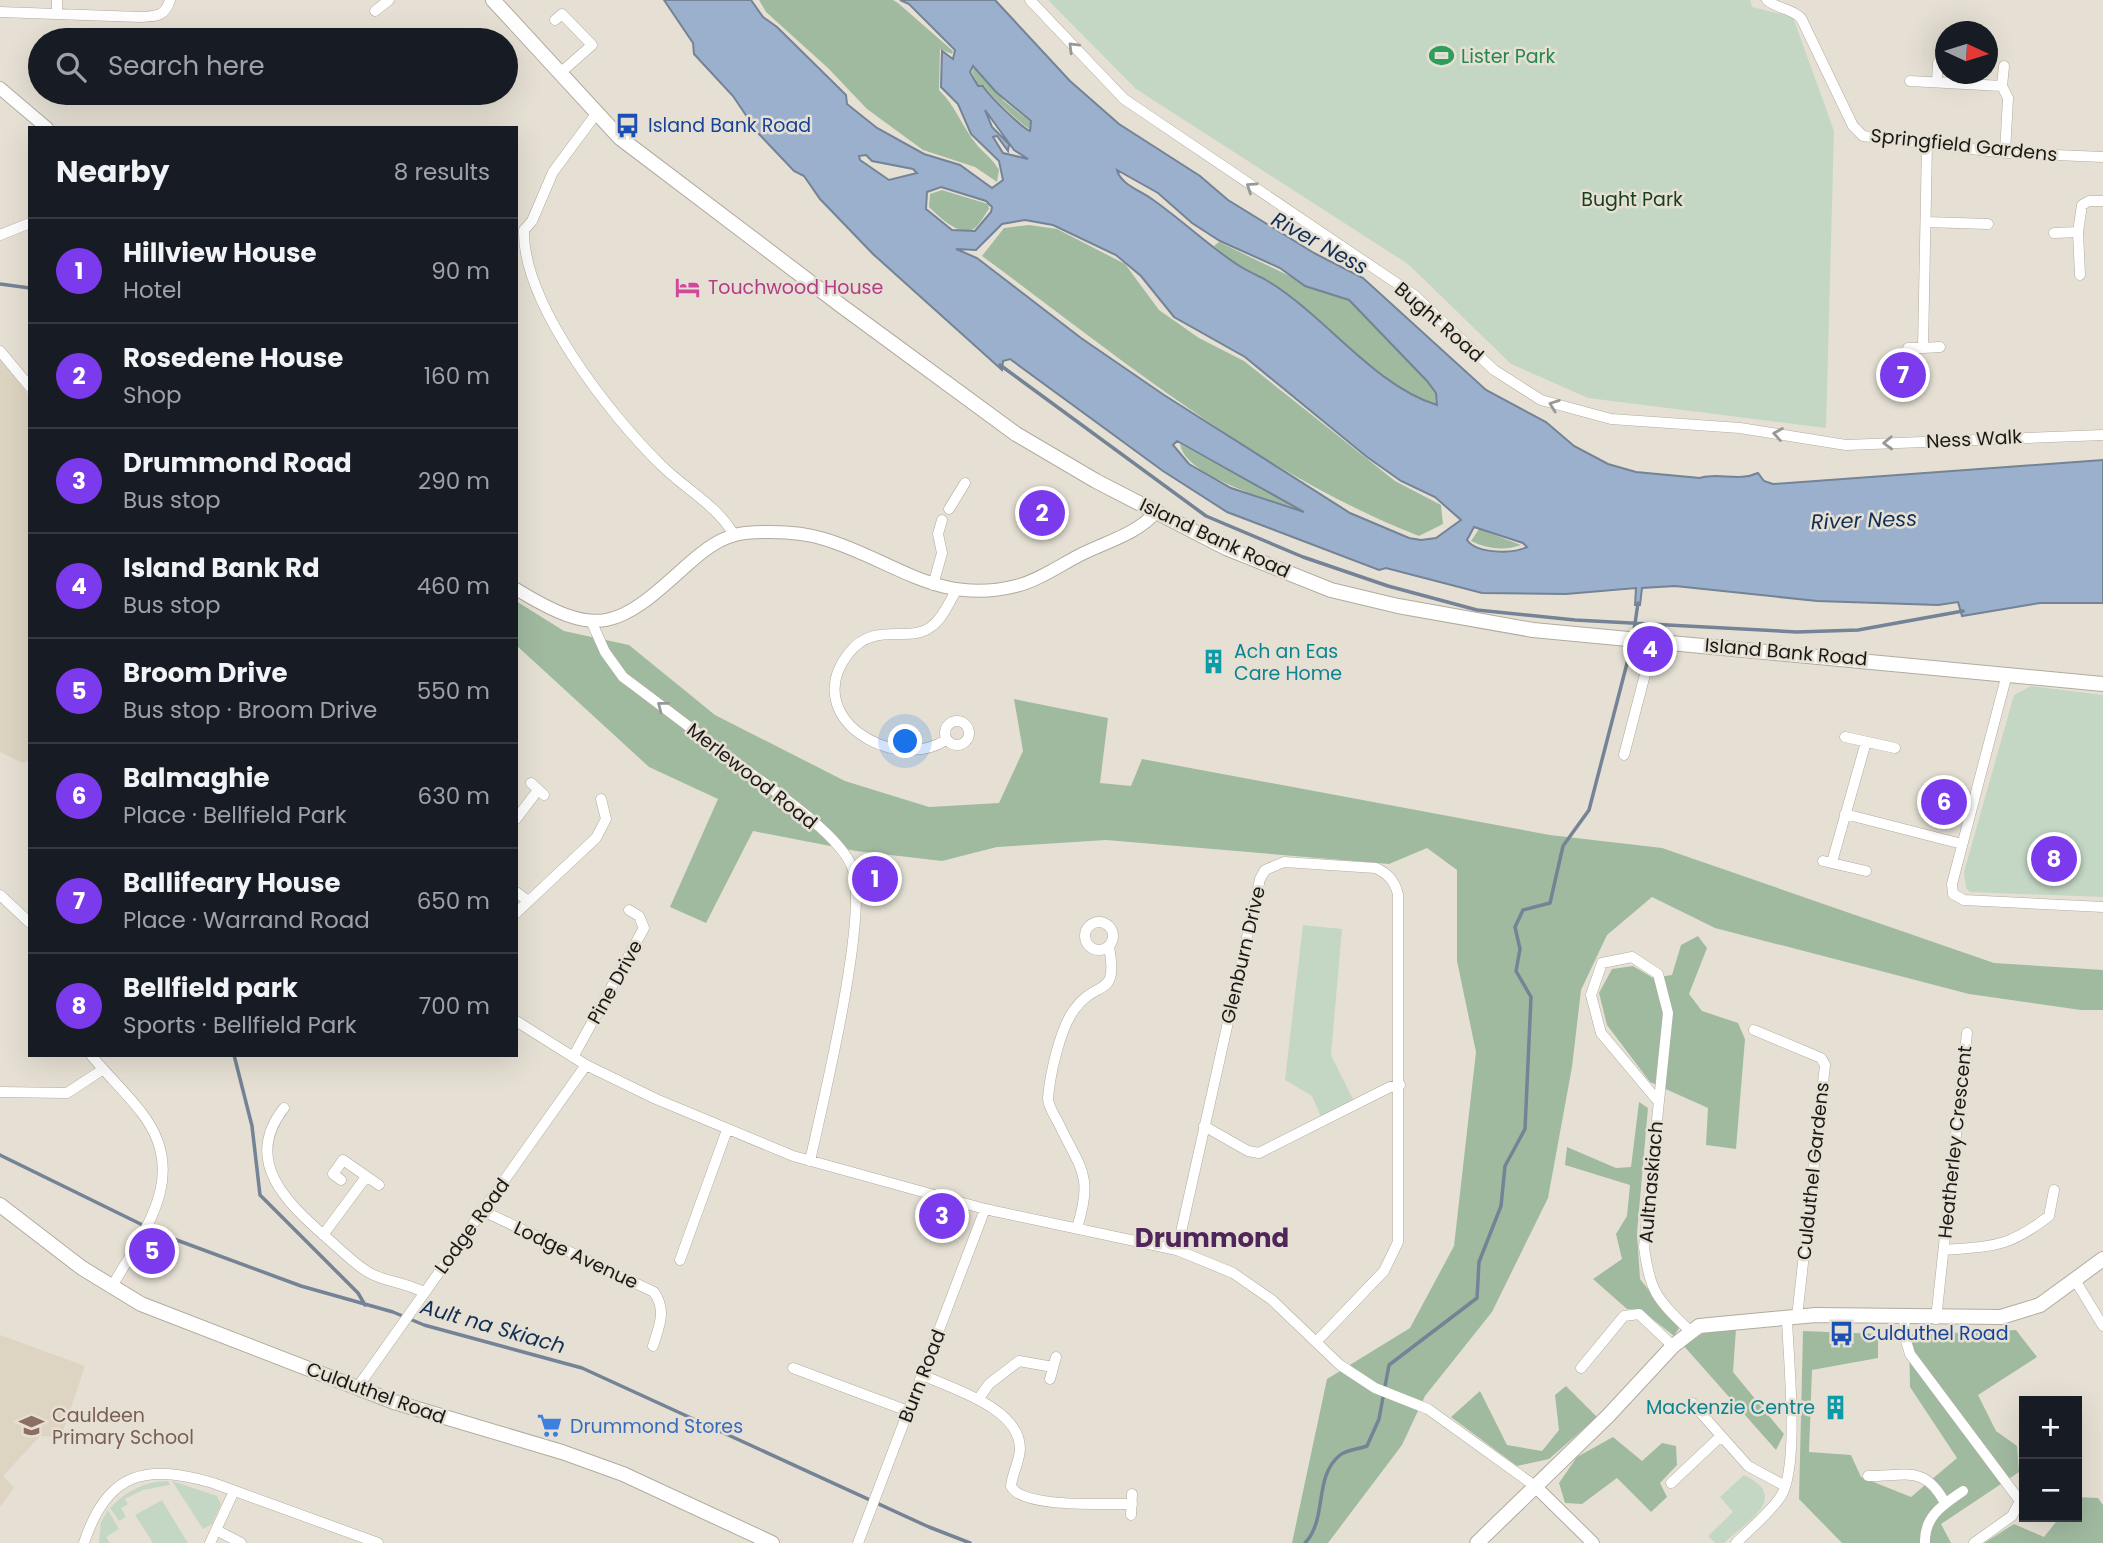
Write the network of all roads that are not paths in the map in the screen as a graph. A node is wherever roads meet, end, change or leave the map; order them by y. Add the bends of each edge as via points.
1 (57, 0) edge
2 (170, 0) edge
3 (389, 0) edge
4 (494, 0) edge
5 (1030, 0) edge
6 (1767, 0) edge
7 (0, 12) edge
8 (375, 12) dead end
9 (57, 14) junction
10 (555, 20) dead end
11 (2004, 66) dead end
12 (559, 74) junction
13 (1910, 81) dead end
14 (1935, 82) edge
15 (1970, 84) edge
16 (2002, 86) junction
17 (0, 88) edge
18 (596, 114) junction
19 (45, 126) edge
20 (1927, 144) junction
21 (2005, 153) junction
22 (2103, 158) edge
23 (2103, 201) edge
24 (1926, 222) junction
25 (28, 224) edge
26 (1988, 224) dead end
27 (520, 229) edge
28 (2078, 232) junction
29 (2054, 233) dead end
30 (0, 235) edge
31 (521, 260) edge
32 (2080, 275) dead end
33 (1940, 346) dead end
34 (1908, 348) dead end
35 (1923, 348) junction
36 (0, 351) edge
37 (28, 385) edge
38 (2103, 435) edge
39 (1846, 445) joint
40 (965, 484) dead end
41 (949, 509) dead end
42 (1156, 512) junction
43 (943, 520) dead end
44 (734, 534) junction
45 (933, 585) junction
46 (518, 590) edge
47 (956, 590) junction
48 (593, 623) junction
49 (1654, 640) junction
50 (2007, 674) junction
51 (2103, 684) edge
52 (1845, 737) dead end
53 (946, 740) dead end
54 (1866, 742) junction
55 (1895, 748) dead end
56 (1624, 755) dead end
57 (537, 789) dead end
58 (601, 799) dead end
59 (1845, 814) junction
60 (518, 815) edge
61 (1962, 844) junction
62 (1866, 870) dead end
63 (518, 893) edge
64 (0, 895) edge
65 (527, 900) junction
66 (2103, 907) edge
67 (629, 910) dead end
68 (518, 911) edge
69 (28, 921) edge
70 (1109, 947) dead end
71 (518, 1022) edge
72 (1754, 1030) dead end
73 (1967, 1034) dead end
74 (92, 1057) edge
75 (573, 1057) junction
76 (586, 1065) junction
77 (102, 1070) junction
78 (1400, 1085) junction
79 (7, 1089) edge
80 (1658, 1101) junction
81 (284, 1108) dead end
82 (1204, 1126) junction
83 (727, 1130) junction
84 (810, 1161) junction
85 (366, 1177) junction
86 (341, 1180) dead end
87 (379, 1185) dead end
88 (2054, 1190) dead end
89 (0, 1205) edge
90 (985, 1209) junction
91 (483, 1211) junction
92 (1077, 1228) junction
93 (324, 1235) junction
94 (1177, 1250) junction
95 (1944, 1250) junction
96 (2103, 1259) edge
97 (680, 1260) dead end
98 (2074, 1280) junction
99 (111, 1288) junction
100 (423, 1292) junction
101 (1792, 1317) junction
102 (1905, 1318) junction
103 (1936, 1319) junction
104 (2103, 1326) edge
105 (1690, 1331) junction
106 (645, 1334) dead end
107 (1316, 1342) junction
108 (1674, 1346) junction
109 (793, 1368) dead end
110 (1581, 1368) dead end
111 (923, 1375) junction
112 (1050, 1379) dead end
113 (356, 1388) junction
114 (979, 1398) junction
115 (1692, 1403) dead end
116 (908, 1411) junction
117 (1721, 1436) junction
118 (1868, 1476) dead end
119 (1671, 1483) dead end
120 (1535, 1486) junction
121 (1785, 1486) junction
122 (234, 1491) junction
123 (1963, 1491) dead end
124 (1945, 1503) junction
125 (1132, 1504) dead end
126 (216, 1531) junction
127 (84, 1543) edge
128 (210, 1543) edge
129 (241, 1543) edge
130 (377, 1543) edge
131 (772, 1543) edge
132 (858, 1543) edge
133 (1477, 1543) edge
134 (1593, 1543) edge
135 (1736, 1543) edge
136 (1925, 1543) edge
137 (1974, 1543) edge

1 - 9 street
2 - 9 street via 167,11 160,15
3 - 8 street
4 - 12 main road, Island Bank Road
39 -> 5 street, Bught Road via 1740,428 1611,419 1541,400 1494,370 1414,295 1124,99
6 - 20 street, Springfield Gardens via 1796,12 1808,27 1857,131 1863,136
7 - 9 street
10 - 12 street via 562,14 592,45
11 - 16 street
12 - 18 main road, Island Bank Road
13 - 14 street
15 - 16 street
16 - 21 street via 2008,98
17 - 19 street
18 - 27 street via 553,172 532,221
18 - 42 main road, Island Bank Road via 673,179 1016,434
20 - 21 street, Springfield Gardens
20 - 24 street
21 - 22 street, Springfield Gardens
23 - 28 street via 2082,205
24 - 26 street
24 - 35 street
25 - 30 street
27 - 31 street
28 - 29 street
28 - 32 street
31 - 44 street via 575,360 620,421 683,486 717,511
33 - 35 street
34 - 35 street
36 - 37 street
38 -> 39 street, Ness Walk
40 - 41 street
42 - 47 street via 1140,528 1020,586
42 - 49 main road, Island Bank Road via 1226,548 1331,590 1533,630
43 - 45 street via 938,534 942,554
44 - 45 street via 769,531 823,538
44 - 48 street via 706,547 647,602 624,615
45 - 47 street
46 - 48 street via 554,612
47 - 53 street via 931,628 917,633 882,633 856,646 847,654 836,690 846,722 871,743 929,748
84 -> 48 street, Merlewood Road via 856,914 852,867 791,802 624,677 605,652
49 - 50 main road, Island Bank Road
49 - 56 street
50 - 51 main road, Island Bank Road
50 - 61 street
52 - 54 street
54 - 55 street
54 - 59 street
57 - 60 street
58 - 65 street via 606,819 596,838
59 - 61 street
59 - 62 street via 1827,861
61 - 66 street via 1952,884 1953,894 1964,900
63 - 65 street
64 - 69 street
65 - 68 street
67 - 75 street, Pine Drive via 639,916 644,928
70 - 92 street via 1114,972 1074,1009 1058,1050 1048,1101 1086,1183 1086,1201
71 - 75 street
72 - 101 street, Culduthel Gardens via 1821,1058 1825,1065
73 - 95 street, Heatherley Crescent
74 - 77 street
75 - 76 street
76 - 83 street
76 - 91 street, Lodge Road
77 - 79 street via 67,1093
77 - 99 street via 152,1128 164,1171 161,1195 151,1218
78 - 82 street via 1259,1153
78 - 82 street, Glenburn Drive via 1395,883 1376,868 1284,862 1265,870 1260,879
78 - 107 street, Glenburn Drive via 1398,1242 1384,1271
80 - 80 street, Aultnaskiach via 1601,1033 1591,995 1602,963 1632,957 1658,974 1668,1013
80 - 105 street, Aultnaskiach via 1644,1247 1649,1282 1660,1302
81 - 93 street via 268,1134 275,1182 283,1196
82 - 94 street, Glenburn Drive
83 - 84 street
83 - 97 street
84 - 90 street
85 - 86 street via 343,1160 333,1174
85 - 87 street
85 - 93 street
88 - 95 street, Heatherley Crescent via 2049,1216 2025,1235 2002,1245
89 - 99 main road, Culduthel Road
90 - 92 street
90 - 111 street, Burn Road
91 - 100 street, Lodge Road
91 - 106 street, Lodge Avenue via 654,1292 663,1314 654,1342
92 - 94 street
93 - 100 street via 368,1272
94 - 107 street via 1254,1285
95 - 103 street, Heatherley Crescent
96 - 98 main road
98 - 103 main road via 2040,1306 2016,1314
98 - 104 street
99 - 113 main road, Culduthel Road
100 - 113 street, Lodge Road
101 - 102 main road
101 - 105 main road via 1713,1324
101 - 121 street via 1791,1431
102 - 103 main road
102 - 137 street via 1910,1354 2020,1501 2012,1516
105 - 108 main road
107 - 120 street via 1340,1365 1375,1388 1428,1409
108 - 110 street via 1639,1314 1624,1317
108 - 120 main road
109 - 116 street
111 - 114 street
111 - 116 street, Burn Road
112 - 114 street via 1055,1362 1019,1361
113 - 131 main road, Culduthel Road via 611,1470
114 - 125 street via 998,1412 1018,1440 1020,1453 1011,1486 1017,1494 1041,1502
115 - 117 street
116 - 132 street, Burn Road
117 - 119 street
117 - 121 street via 1758,1474
118 - 124 street via 1927,1478
120 - 133 main road
120 - 134 street
121 - 135 street
122 - 126 street
122 - 127 street via 186,1475 135,1476 116,1486 101,1503
122 - 130 street
123 - 124 street
124 - 136 street via 1931,1517
126 - 128 street
126 - 129 street

